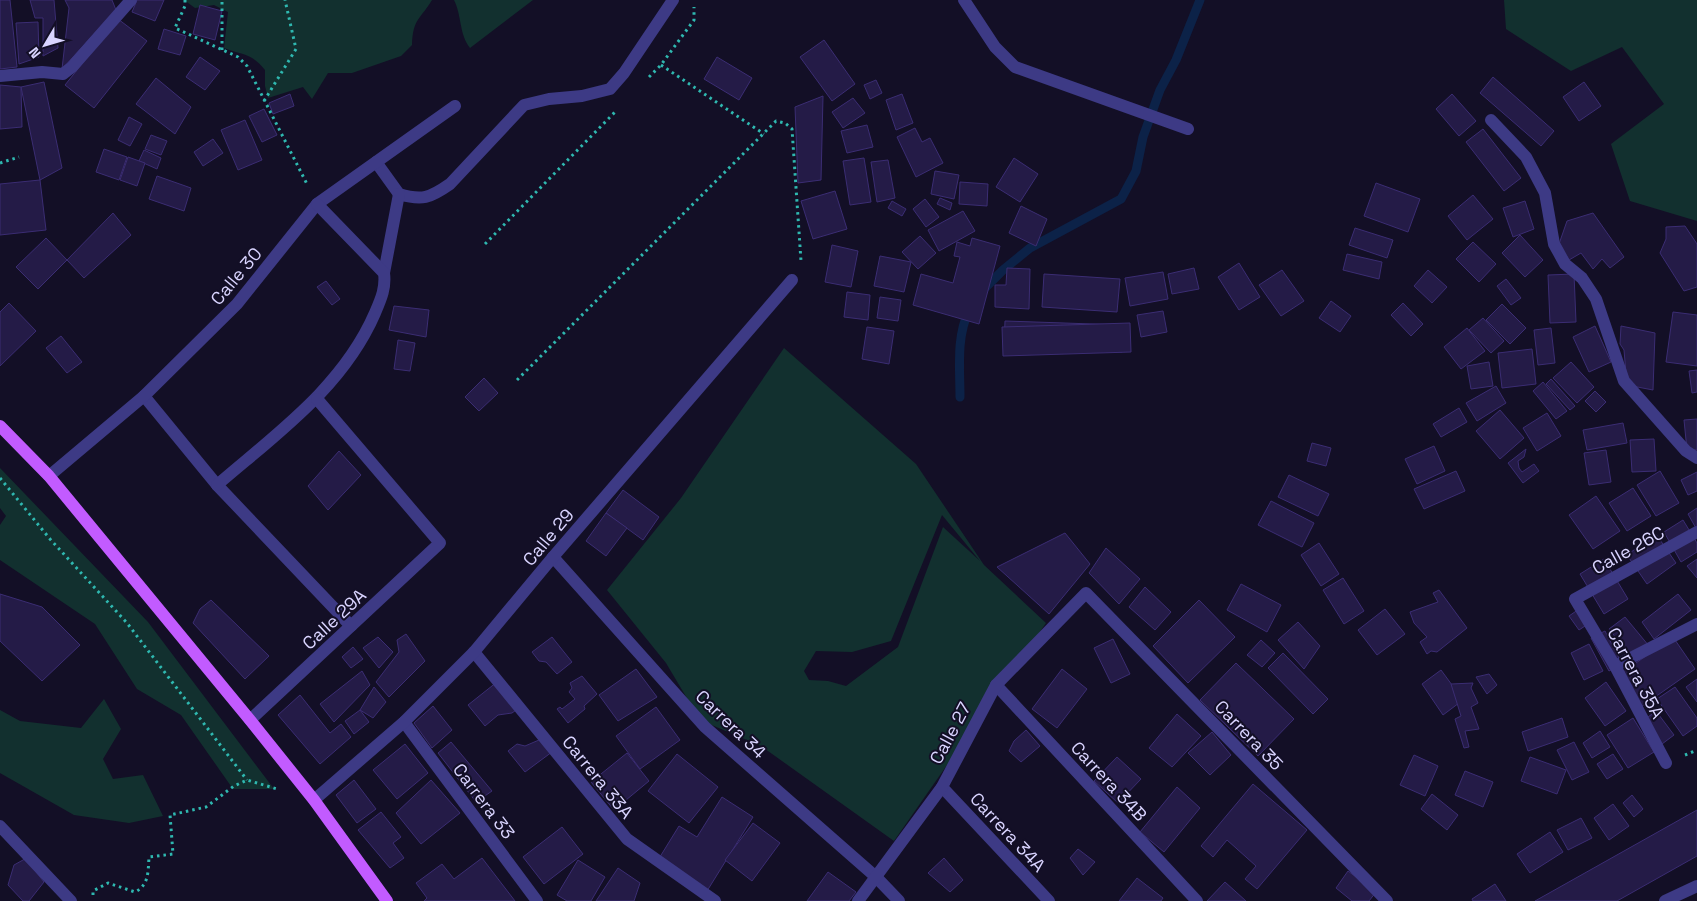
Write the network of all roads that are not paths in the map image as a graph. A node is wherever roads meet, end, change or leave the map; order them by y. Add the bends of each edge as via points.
1 (130, 0) edge
2 (673, 0) edge
3 (964, 0) edge
4 (0, 76) edge
5 (455, 106) dead end
6 (1491, 120) dead end
7 (1188, 129) dead end
8 (376, 162) junction
9 (399, 194) junction
10 (317, 204) junction
11 (384, 273) junction
12 (792, 280) road end
13 (144, 396) junction
14 (317, 399) junction
15 (0, 426) edge
16 (1697, 458) edge
17 (49, 476) junction
18 (217, 485) junction
19 (1697, 532) edge
20 (552, 558) junction
21 (1086, 592) joint
22 (1575, 599) joint
23 (1697, 624) edge
24 (351, 626) junction
25 (474, 652) junction
26 (1615, 666) junction
27 (996, 685) junction
28 (250, 720) junction
29 (404, 722) junction
30 (1666, 763) dead end
31 (942, 787) junction
32 (314, 800) junction
33 (1, 830) edge
34 (876, 877) junction
35 (1697, 886) edge
36 (70, 901) edge
37 (387, 901) edge
38 (537, 901) edge
39 (715, 901) edge
40 (858, 901) edge
41 (899, 901) edge
42 (1049, 901) edge
43 (1196, 901) edge
44 (1388, 901) edge
45 (1665, 901) edge

1 - 4 street via 63,74 42,72
2 - 9 street via 610,89 524,105 450,184 425,198
3 - 7 street via 995,46 1015,67
5 - 8 street, Calle 30
6 - 16 street via 1526,158 1545,193 1554,244 1565,264 1582,278 1596,299 1624,381 1686,451
8 - 9 street
8 - 10 street, Calle 30
9 - 11 street
10 - 11 street
10 - 13 street, Calle 30 via 237,304
11 - 14 street via 386,286 363,340
12 - 20 street, Calle 29
13 - 17 street, Calle 30
13 - 18 street
14 - 18 street
14 - 24 street, Calle 29A via 440,542
15 - 17 main road
17 - 28 main road
18 - 24 street
19 - 22 street, Calle 26C
20 - 25 street, Calle 29
20 - 34 street, Carrera 34 via 705,727
21 - 27 street, Calle 27
21 - 44 street, Carrera 35
22 - 26 street, Carrera 35A
23 - 26 street
24 - 28 street, Calle 29A
25 - 29 street, Calle 29
25 - 39 street, Carrera 33A via 627,840
26 - 30 street, Carrera 35A
27 - 31 street, Calle 27
27 - 43 street, Carrera 34B
28 - 32 main road
29 - 32 street, Calle 29
29 - 38 street, Carrera 33
31 - 34 street, Calle 27
31 - 42 street, Carrera 34A
32 - 37 main road
33 - 36 street
34 - 40 street, Calle 27
34 - 41 street, Carrera 34
35 - 45 street

